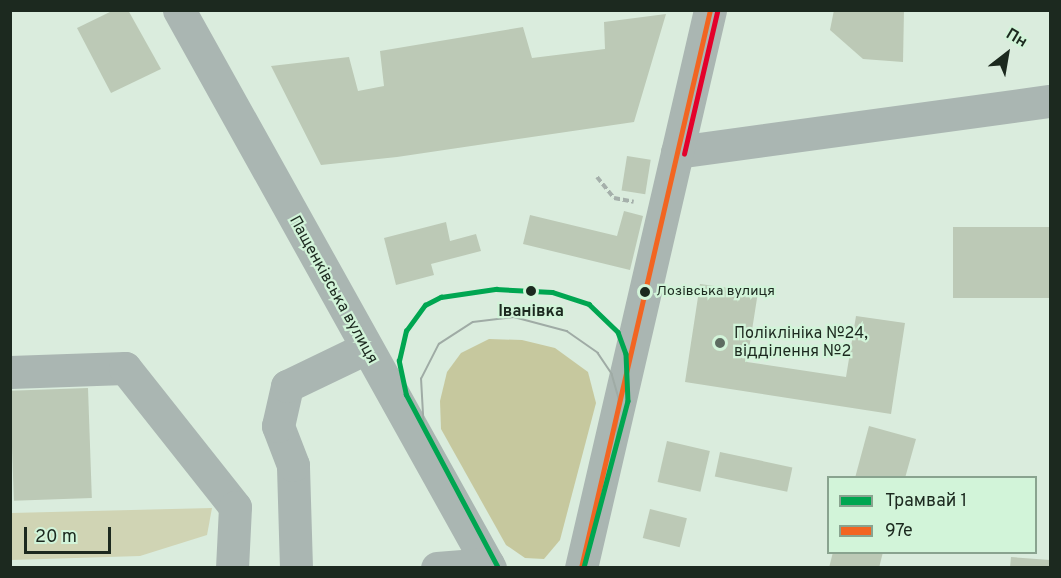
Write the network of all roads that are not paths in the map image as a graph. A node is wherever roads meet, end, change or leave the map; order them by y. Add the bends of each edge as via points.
1 (179, 10) edge
2 (710, 10) edge
3 (1050, 101) edge
4 (676, 152) junction
5 (366, 348) junction
6 (10, 372) edge
7 (489, 566) edge
8 (232, 567) edge
9 (296, 567) edge
10 (437, 567) edge
11 (580, 567) edge

1 - 5 street, Пащенківська вулиця
2 - 4 street
3 - 4 street
4 - 11 street
5 - 7 street, Пащенківська вулиця
5 - 9 street via 287,386 278,426 292,465
6 - 8 street via 125,368 235,507
7 - 10 street

